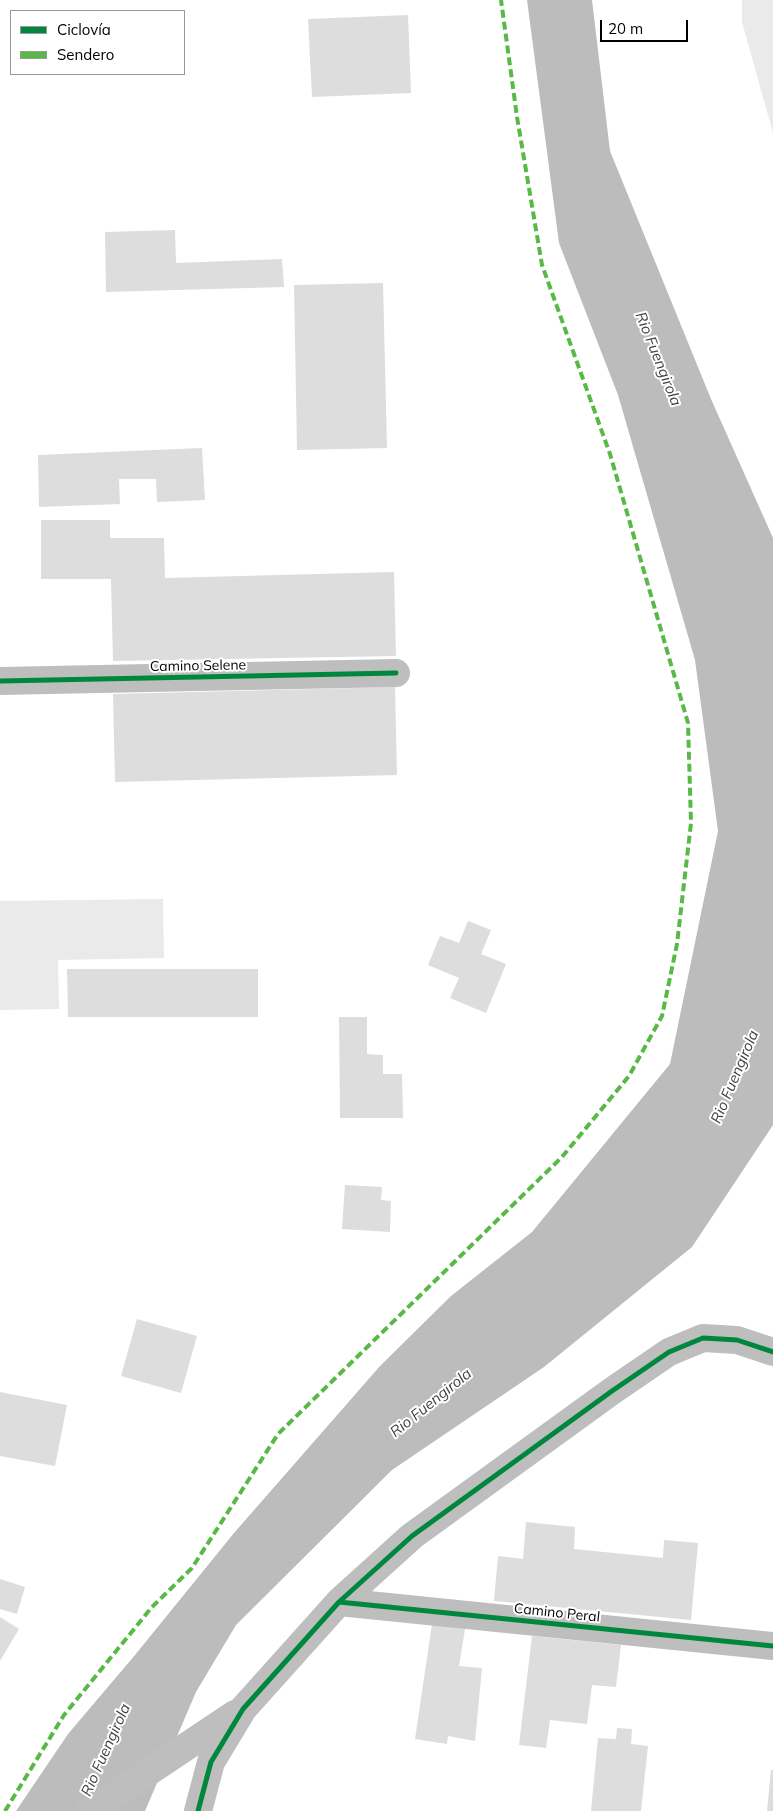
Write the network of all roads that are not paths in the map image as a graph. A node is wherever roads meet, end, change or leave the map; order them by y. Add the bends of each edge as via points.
1 (396, 672) dead end
2 (0, 681) edge
3 (773, 1352) edge
4 (339, 1602) junction
5 (773, 1646) edge
6 (243, 1709) junction
7 (90, 1811) edge
8 (198, 1811) edge

1 - 2 street, Camino Selene
3 - 4 street via 737,1340 703,1338 668,1352 412,1536
4 - 5 street, Camino Peral
4 - 6 street
6 - 7 street
6 - 8 street via 211,1762

